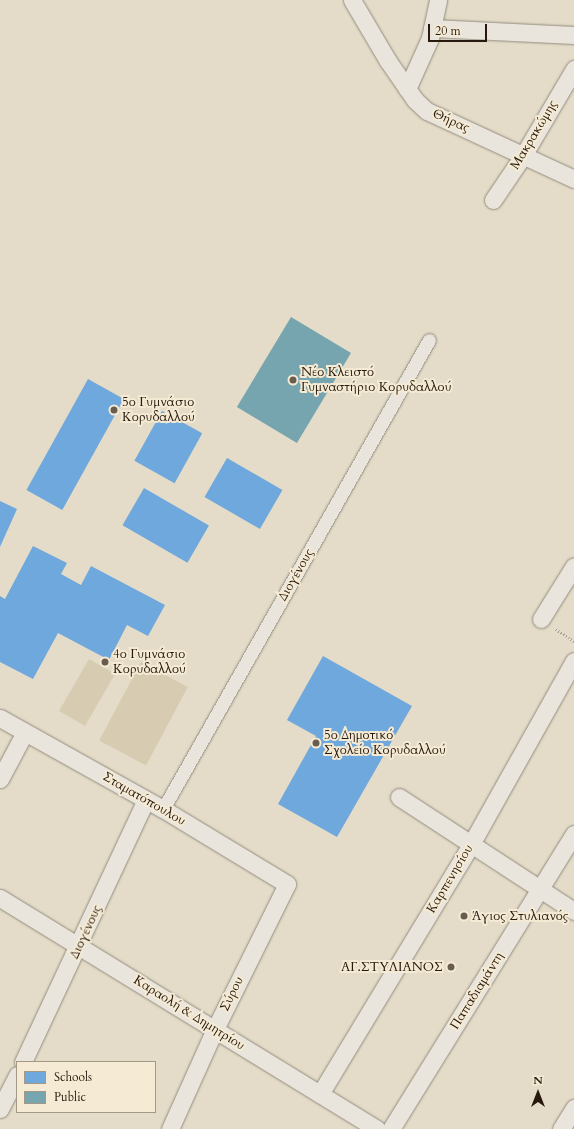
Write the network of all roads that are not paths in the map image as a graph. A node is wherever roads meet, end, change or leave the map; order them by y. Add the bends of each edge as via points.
1 (352, 0) edge
2 (438, 0) edge
3 (432, 28) junction
4 (574, 35) edge
5 (574, 69) edge
6 (407, 88) junction
7 (524, 154) junction
8 (574, 179) edge
9 (493, 200) dead end
10 (429, 340) dead end
11 (574, 566) edge
12 (541, 619) dead end
13 (574, 661) edge
14 (0, 718) edge
15 (25, 732) junction
16 (0, 779) edge
17 (399, 797) dead end
18 (146, 800) junction
19 (163, 809) junction
20 (574, 830) edge
21 (574, 834) edge
22 (470, 846) junction
23 (562, 852) junction
24 (287, 884) joint
25 (540, 890) junction
26 (0, 898) edge
27 (574, 911) edge
28 (80, 946) junction
29 (215, 1029) junction
30 (23, 1061) edge
31 (16, 1076) edge
32 (320, 1094) junction
33 (0, 1108) edge
34 (574, 1108) edge
35 (170, 1129) edge
36 (377, 1129) edge
37 (390, 1129) edge
38 (561, 1129) edge

1 - 6 street, Θήρας via 370,34
2 - 3 street
3 - 4 street
3 - 6 street
5 - 7 street, Μακρακώμης
6 - 7 street, Θήρας via 426,111
7 - 8 street, Θήρας
7 - 9 street, Μακρακώμης
10 - 19 street, Διογένους
11 - 12 street
13 - 22 street, Καρπενησίου
14 - 15 street, Σταματόπουλου
15 - 16 street
15 - 18 street, Σταματόπουλου
17 - 22 street
18 - 19 street, Σταματόπουλου
18 - 28 street, Διογένους
19 - 24 street, Σταματόπουλου
20 - 23 street, Παπαδιαμάντη
21 - 23 street, Παπαδιαμάντη
22 - 25 street
22 - 32 street, Καρπενησίου
23 - 25 street, Παπαδιαμάντη
24 - 29 street, Σύρου
25 - 27 street
25 - 37 street, Παπαδιαμάντη
26 - 28 street, Καραολή & Δημητρίου
28 - 29 street, Καραολή & Δημητρίου
28 - 30 street, Διογένους
29 - 32 street, Καραολή & Δημητρίου
29 - 35 street, Σύρου
31 - 33 street
32 - 36 street, Καραολή & Δημητρίου
34 - 38 street

